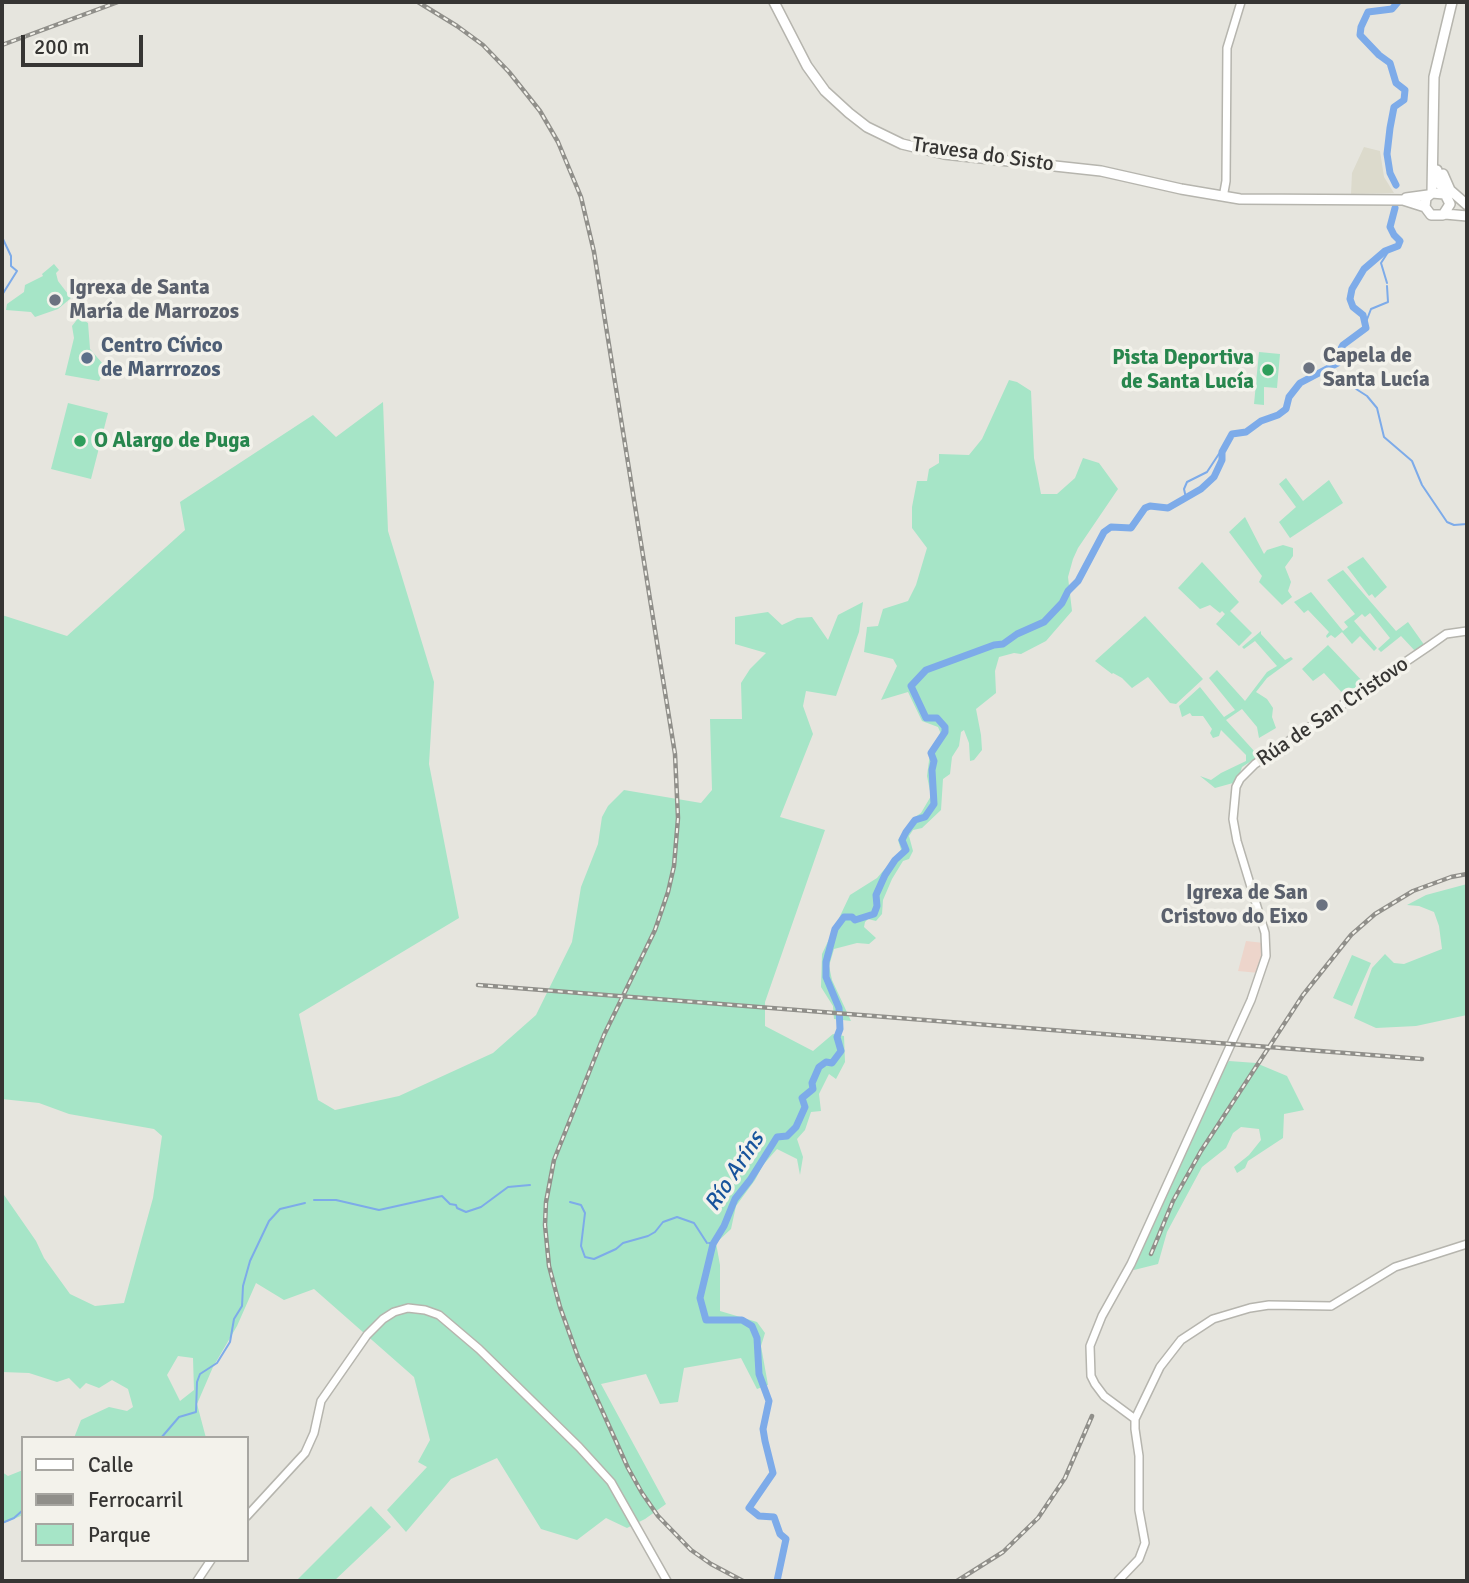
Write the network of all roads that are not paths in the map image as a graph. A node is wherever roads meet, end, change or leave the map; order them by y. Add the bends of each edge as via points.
1 (774, 2) edge
2 (1241, 2) edge
3 (1452, 2) edge
4 (1433, 144) junction
5 (1434, 156) junction
6 (1135, 177) junction
7 (1224, 192) junction
8 (1430, 194) junction
9 (1446, 197) junction
10 (1425, 207) junction
11 (1467, 207) edge
12 (1445, 214) junction
13 (1467, 216) edge
14 (1467, 631) edge
15 (1467, 1244) edge
16 (1135, 1419) junction
17 (248, 1515) edge
18 (210, 1562) edge
19 (198, 1581) edge
20 (667, 1581) edge
21 (1118, 1581) edge

1 - 6 highway, Travesa do Sisto via 820,84 849,113 885,137 944,154
2 - 7 street via 1227,48
3 - 4 highway via 1437,54
4 - 5 highway
4 - 11 highway via 1450,190
5 - 8 highway
5 - 9 highway
6 - 7 highway, Travesa do Sisto
6 - 10 highway, Travesa do Sisto via 1247,200 1403,201
7 - 8 highway, Travesa do Sisto via 1407,198
8 - 9 highway
8 - 10 highway
9 - 11 highway
9 - 12 highway via 1449,208
10 - 12 highway via 1434,216
12 - 13 highway
14 - 16 street, Rúa de San Cristovo via 1446,634 1255,765 1236,787 1233,819 1265,933 1266,956 1251,1000 1090,1346 1095,1384
15 - 16 street via 1400,1265 1331,1306 1263,1306 1223,1315 1198,1328 1176,1346 1155,1375
16 - 21 street via 1145,1543 1139,1559
17 - 20 street via 305,1453 321,1401 367,1335 394,1312 425,1310 439,1315 479,1349 611,1482
18 - 19 street

